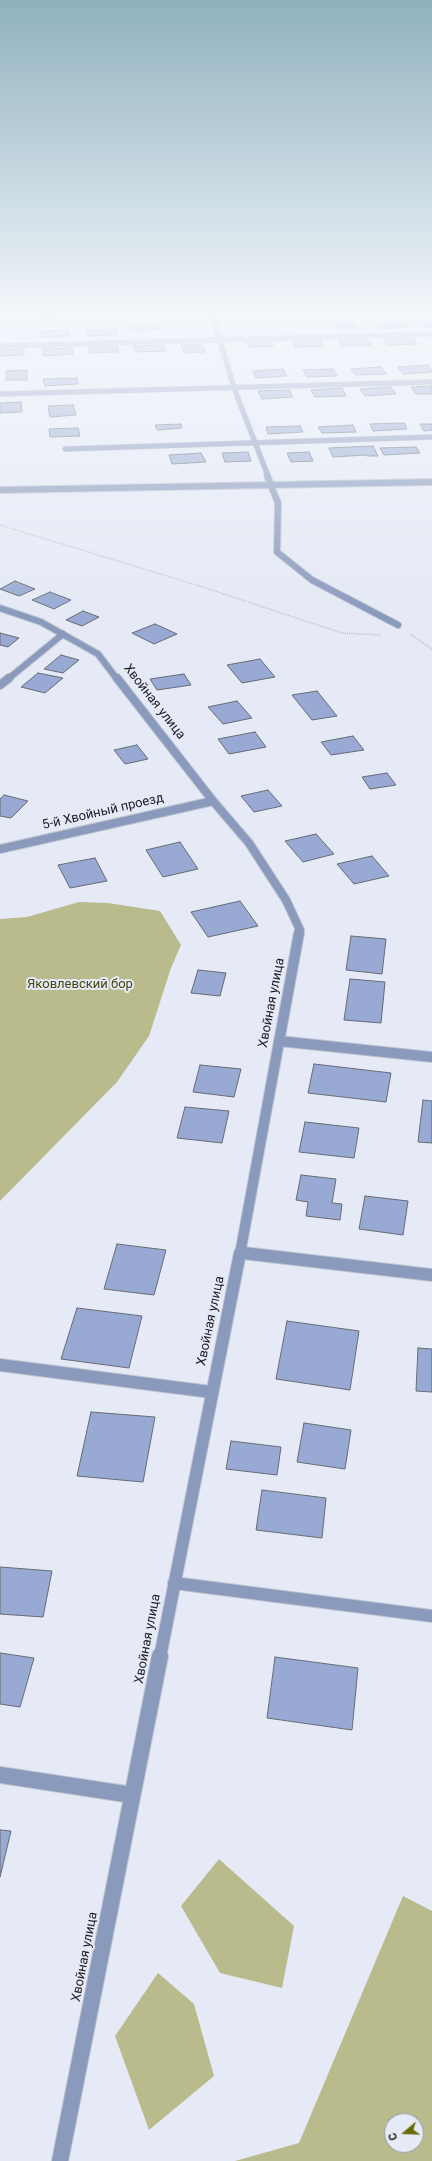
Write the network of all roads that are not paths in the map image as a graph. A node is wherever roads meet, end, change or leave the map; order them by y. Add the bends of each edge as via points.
1 (244, 414) edge
2 (432, 437) edge
3 (256, 443) junction
4 (65, 449) dead end
5 (432, 482) edge
6 (272, 484) junction
7 (0, 490) edge
8 (0, 608) edge
9 (398, 626) road end
10 (63, 634) junction
11 (0, 685) edge
12 (213, 801) junction
13 (0, 849) edge
14 (279, 1041) junction
15 (432, 1057) edge
16 (240, 1252) junction
17 (432, 1275) edge
18 (0, 1365) edge
19 (211, 1392) junction
20 (174, 1583) junction
21 (432, 1616) edge
22 (0, 1775) edge
23 (132, 1795) junction
24 (60, 2161) edge

1 - 3 street
2 - 3 street
3 - 4 street
3 - 6 street
5 - 6 street
6 - 7 street
6 - 9 street via 278,503 278,552 312,580
8 - 10 street, Хвойная улица via 41,622
10 - 11 street
10 - 12 street, Хвойная улица via 98,654
12 - 13 street, 5-й Хвойный проезд
12 - 14 street, Хвойная улица via 249,842 286,900 300,930
14 - 15 street
14 - 16 street, Хвойная улица
16 - 17 street
16 - 19 street, Хвойная улица
18 - 19 street
19 - 20 street, Хвойная улица
20 - 21 street
20 - 23 street, Хвойная улица
22 - 23 street
23 - 24 street, Хвойная улица

